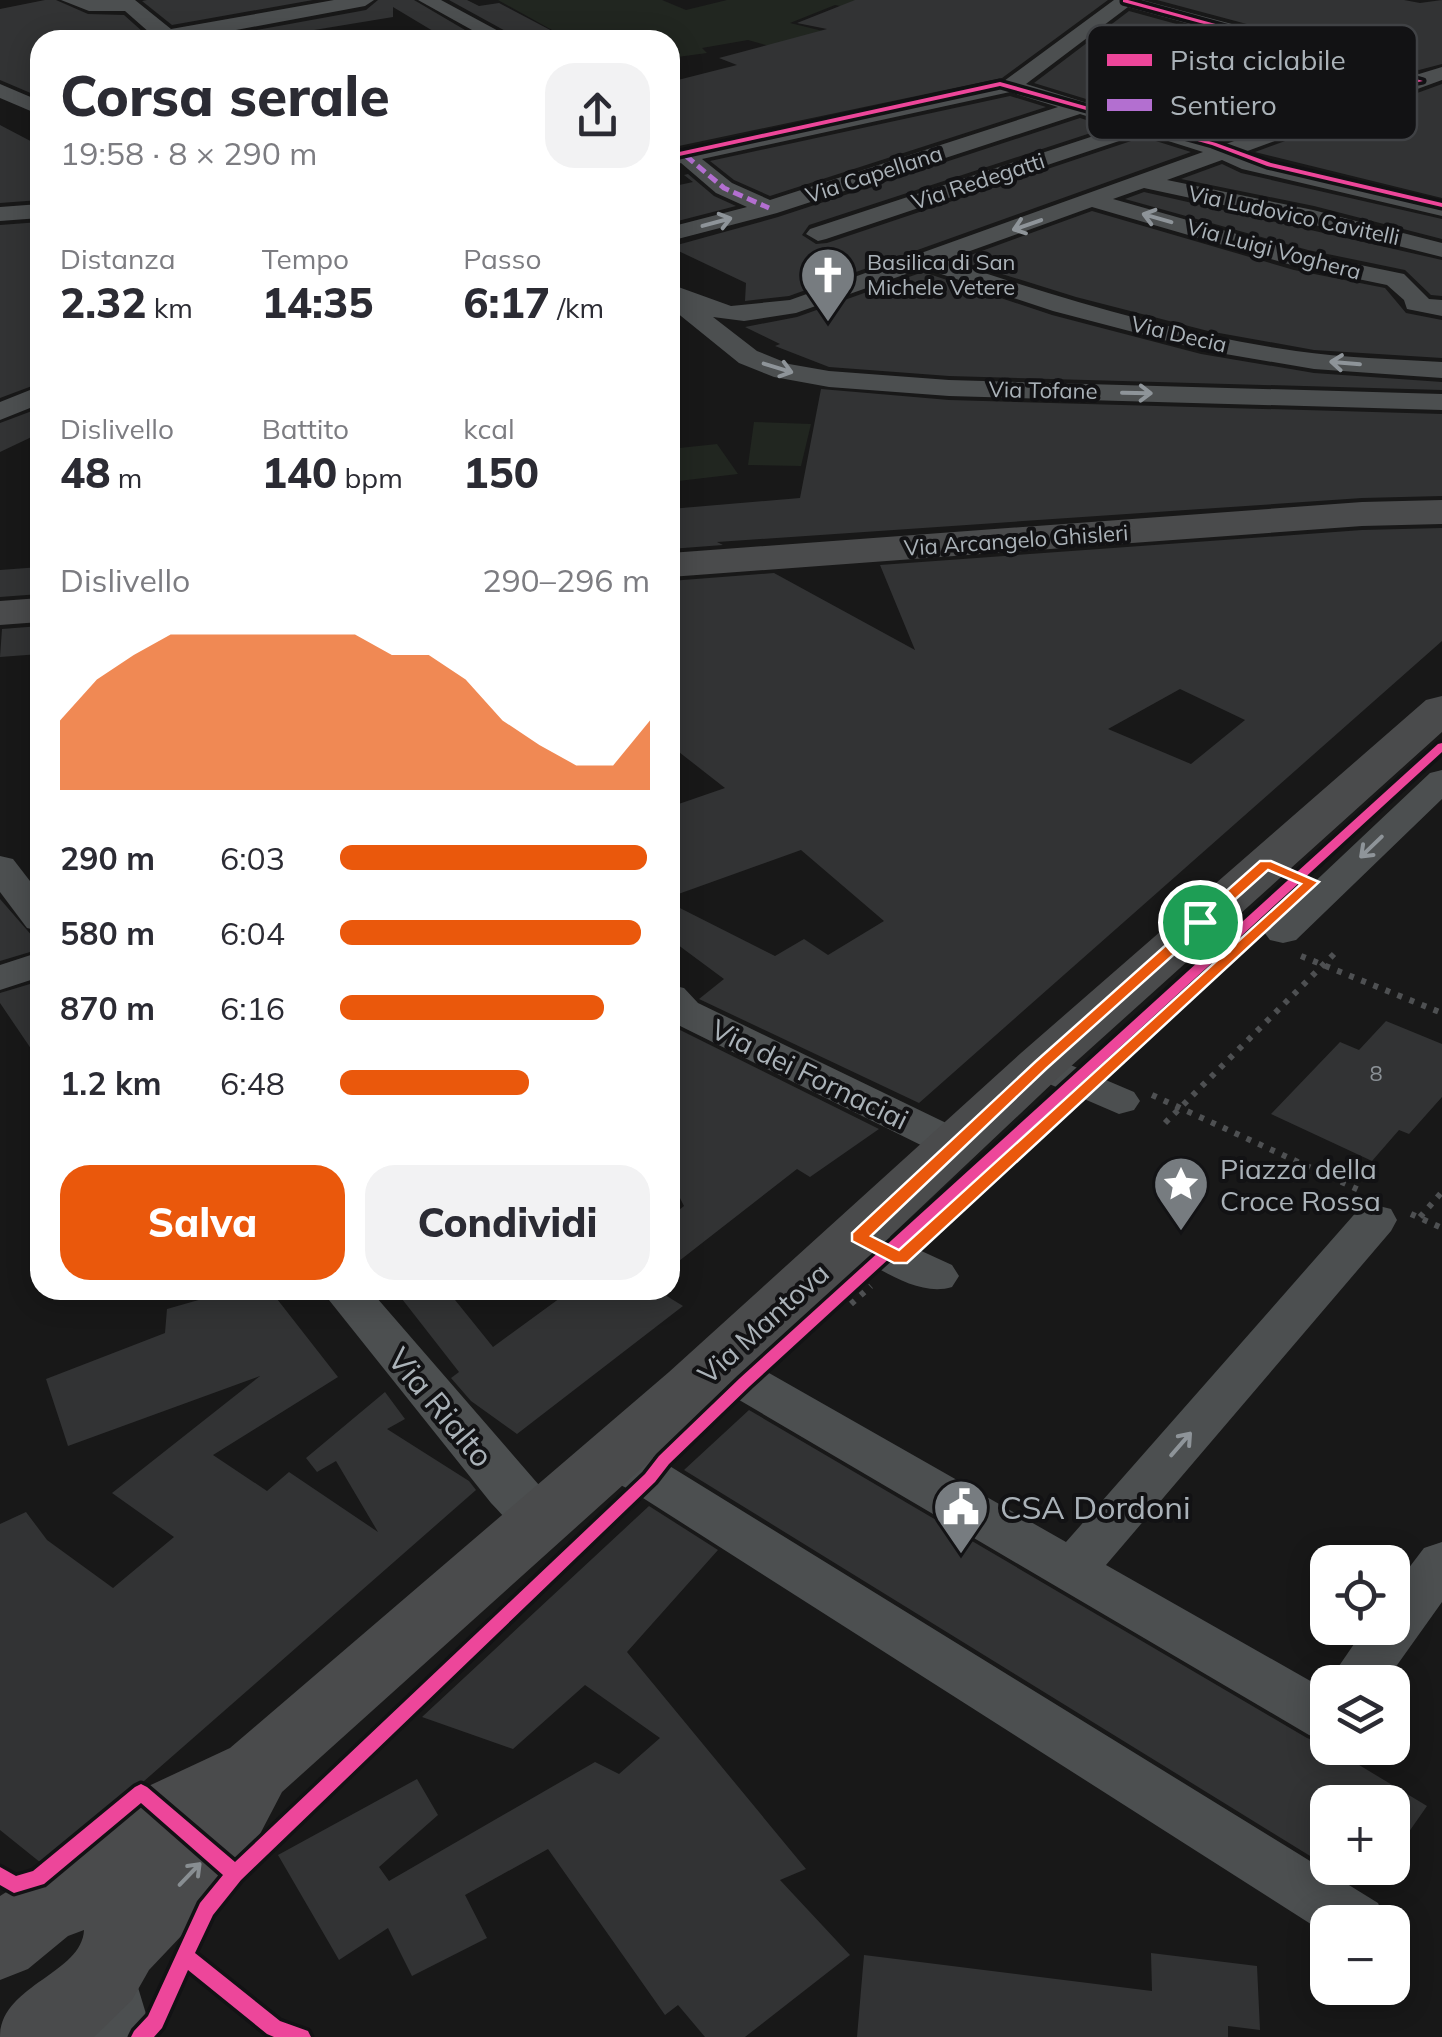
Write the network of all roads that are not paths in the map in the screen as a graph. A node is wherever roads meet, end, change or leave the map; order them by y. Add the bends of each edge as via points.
1 (70, 0) edge
2 (365, 0) edge
3 (427, 0) edge
4 (1217, 0) edge
5 (1126, 1) edge
6 (125, 2) edge
7 (1192, 18) junction
8 (1094, 25) edge
9 (1214, 25) edge
10 (159, 30) edge
11 (210, 30) edge
12 (486, 30) edge
13 (1087, 30) edge
14 (1442, 73) edge
15 (1011, 86) junction
16 (0, 90) edge
17 (1417, 90) edge
18 (1417, 92) edge
19 (1422, 92) junction
20 (30, 105) edge
21 (1076, 108) junction
22 (1087, 112) edge
23 (1102, 140) edge
24 (1179, 140) edge
25 (1260, 140) edge
26 (1224, 153) junction
27 (680, 157) edge
28 (680, 158) edge
29 (1146, 182) junction
30 (1095, 200) junction
31 (766, 208) junction
32 (1442, 208) edge
33 (30, 212) edge
34 (0, 214) edge
35 (680, 231) edge
36 (818, 234) junction
37 (1442, 250) edge
38 (912, 265) junction
39 (680, 297) edge
40 (680, 302) edge
41 (796, 306) junction
42 (1442, 308) edge
43 (720, 336) junction
44 (1442, 370) edge
45 (30, 398) edge
46 (1442, 402) edge
47 (0, 412) edge
48 (1442, 504) edge
49 (1442, 512) edge
50 (1362, 514) junction
51 (680, 563) edge
52 (30, 611) edge
53 (0, 613) edge
54 (1442, 709) edge
55 (1442, 780) edge
56 (1352, 789) junction
57 (1410, 811) junction
58 (0, 867) edge
59 (1297, 877) junction
60 (30, 907) edge
61 (1266, 939) road end
62 (30, 968) edge
63 (0, 978) edge
64 (680, 1008) edge
65 (956, 1146) junction
66 (1393, 1211) road end
67 (352, 1300) edge
68 (716, 1365) junction
69 (611, 1458) junction
70 (540, 1521) junction
71 (1442, 1562) edge
72 (1071, 1571) junction
73 (1367, 1665) edge
74 (1310, 1709) edge
75 (1330, 1905) edge
76 (2, 1938) edge
77 (107, 1962) edge
78 (34, 2037) edge

1 - 6 street
2 - 11 street
3 - 12 street
4 - 7 street
5 - 7 street
5 - 8 street
6 - 10 street
7 - 9 street
13 - 15 street
14 - 19 street
15 - 21 street
15 - 27 street
16 - 20 street
17 - 19 street
18 - 19 street
21 - 22 street
21 - 31 street, Via Capellana
23 - 36 street, Via Redegatti
24 - 26 street
25 - 26 street
26 - 29 street
26 - 32 street
28 - 31 street, Via Decia
29 - 30 street
29 - 37 street, Via Ludovico Cavitelli
30 -> 38 street
42 -> 30 street, Via Luigi Voghera via 1416,304 1396,279 1304,261
35 -> 31 street, Via Capellana
31 - 36 street, Via Decia
33 - 34 street
36 - 38 street, Via Decia
38 - 41 street
44 -> 38 street, Via Decia via 1296,359 1216,344
39 - 41 street via 720,314
40 - 43 street, Via Tofane
41 - 43 street
43 -> 46 street, Via Tofane via 767,366 829,379
45 - 47 street
48 - 50 main road, Via Arcangelo Ghisleri
49 - 50 main road, Via Arcangelo Ghisleri
50 - 51 main road, Via Arcangelo Ghisleri
52 - 53 main road
54 - 56 main road, Via Mantova
55 - 57 street
56 - 57 street
56 - 59 main road, Via Mantova
57 -> 59 street
58 - 60 street
59 - 61 street
59 - 65 main road, Via Mantova via 1085,1082
62 - 63 street
64 - 65 street, Via dei Fornaciai
65 - 68 main road, Via Mantova via 896,1256
72 -> 66 street
67 - 70 street, Via Rialto
68 - 69 main road, Via Mantova
68 - 72 street
69 - 70 main road, Via Mantova
69 - 75 street
70 - 77 main road, Via Mantova via 256,1770 211,1852
71 - 73 street
72 - 74 street
76 - 77 main road via 48,1904
77 - 78 main road, Via Mantova

